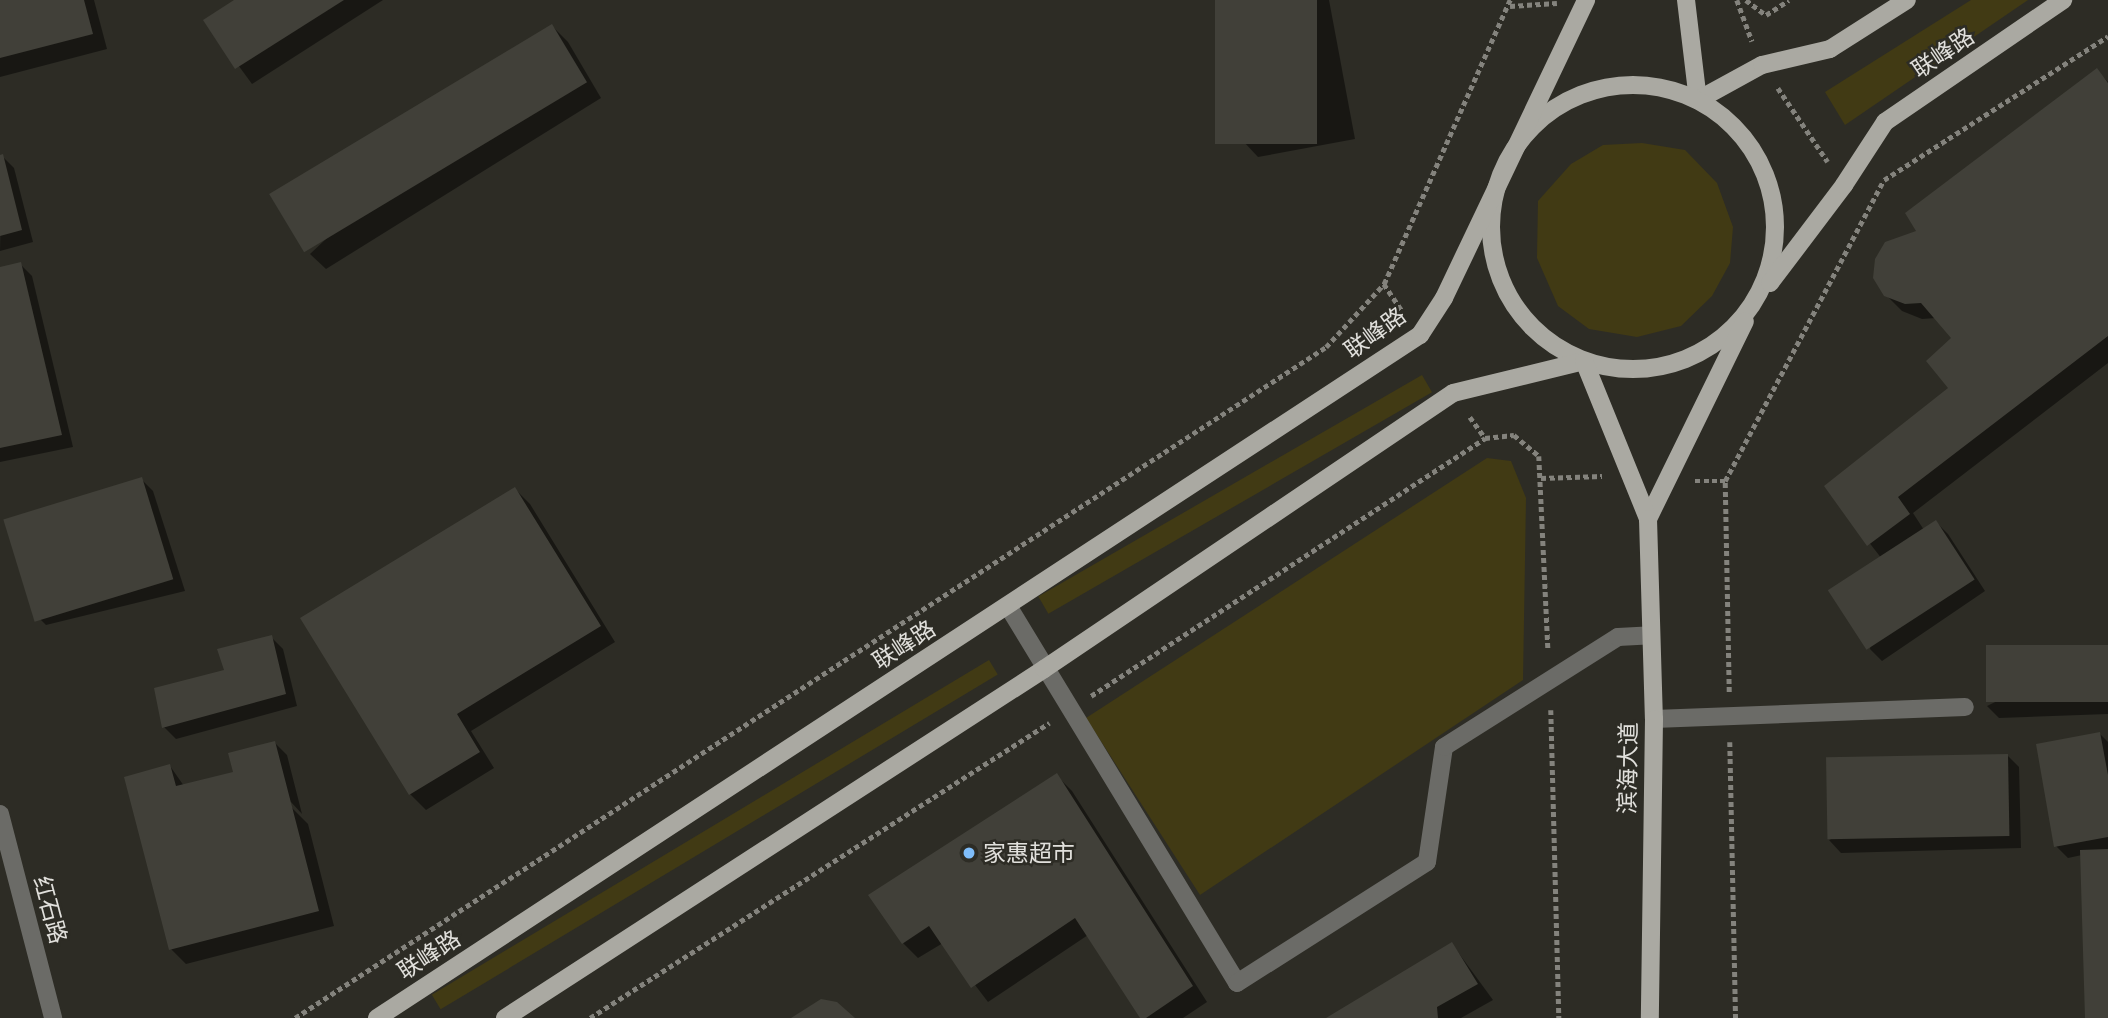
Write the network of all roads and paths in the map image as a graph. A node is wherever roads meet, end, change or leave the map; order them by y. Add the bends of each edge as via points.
1 (1510, 0) edge
2 (1586, 0) edge
3 (1686, 0) edge
4 (1737, 0) edge
5 (1746, 0) edge
6 (1789, 0) edge
7 (1907, 0) edge
8 (2063, 0) edge
9 (2108, 36) edge
10 (1762, 65) junction
11 (1699, 100) junction
12 (1501, 173) junction
13 (1844, 185) junction
14 (1861, 224) junction
15 (1384, 284) junction
16 (1753, 305) junction
17 (1420, 335) junction
18 (1584, 361) junction
19 (1452, 393) junction
20 (1485, 438) junction
21 (1648, 519) junction
22 (1008, 606) junction
23 (1651, 635) junction
24 (1044, 669) junction
25 (1550, 680) junction
26 (1965, 707) dead end
27 (1069, 710) junction
28 (1729, 716) junction
29 (1654, 719) junction
30 (0, 814) edge
31 (53, 1018) edge
32 (295, 1018) edge
33 (377, 1018) edge
34 (505, 1018) edge
35 (590, 1018) edge
36 (1559, 1018) edge
37 (1650, 1018) edge
38 (1736, 1018) edge

1 - 15 path
2 - 12 main road
3 - 11 main road
4 - 10 path
5 - 6 path via 1766,15
7 - 10 main road via 1830,49
8 - 13 main road, 联峰路 via 1885,122
9 - 14 path via 1884,180
10 - 11 main road
10 - 13 path
11 - 12 main road via 1653,86 1606,87 1562,104 1526,133
11 - 16 main road via 1737,129 1763,168 1772,202 1772,262
12 - 17 main road, 联峰路 via 1444,298
12 - 18 main road via 1490,218 1495,263 1513,305 1544,339
13 - 14 path
13 - 16 main road
14 - 28 path via 1725,481
15 - 17 path
15 - 32 path via 1326,347
16 - 18 main road via 1720,340 1678,362 1631,370
16 - 21 main road
17 - 22 main road, 联峰路
18 - 19 main road
18 - 21 main road
19 - 20 path
19 - 24 main road
20 - 25 path via 1514,435 1539,456
20 - 27 path
21 - 23 main road, 滨海大道
22 - 24 street
22 - 33 main road, 联峰路
23 - 25 street via 1618,637
23 - 29 main road, 滨海大道
24 - 27 street
24 - 34 main road
25 - 27 street via 1444,747 1427,862 1237,983
25 - 36 path
26 - 28 street
27 - 35 path
28 - 29 street
28 - 38 path
29 - 37 main road, 滨海大道
30 - 31 street, 红石路

